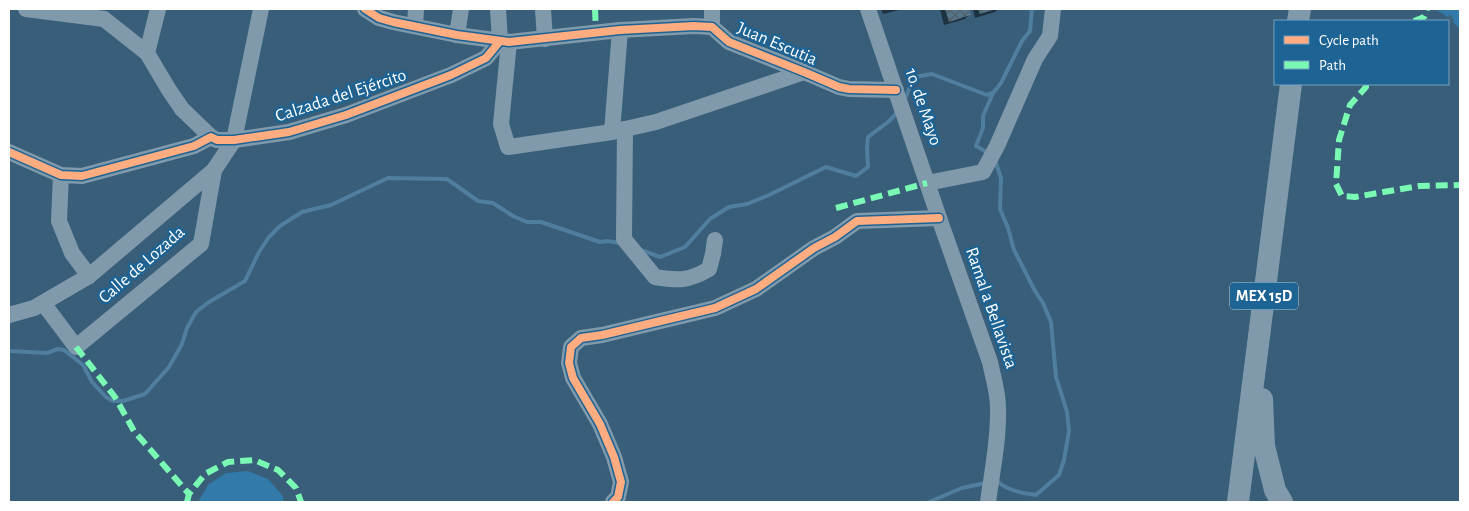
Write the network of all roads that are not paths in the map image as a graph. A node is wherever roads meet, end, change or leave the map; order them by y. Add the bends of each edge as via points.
1 (26, 9) edge
2 (158, 9) edge
3 (261, 9) edge
4 (365, 9) edge
5 (416, 9) edge
6 (461, 9) edge
7 (498, 9) edge
8 (543, 9) edge
9 (712, 9) edge
10 (868, 9) edge
11 (1053, 9) edge
12 (415, 26) junction
13 (712, 27) junction
14 (620, 30) junction
15 (457, 35) junction
16 (544, 39) junction
17 (504, 41) junction
18 (147, 53) junction
19 (804, 72) junction
20 (1291, 85) edge
21 (896, 90) junction
22 (619, 130) junction
23 (212, 137) junction
24 (234, 140) junction
25 (9, 152) edge
26 (214, 170) junction
27 (61, 175) junction
28 (927, 182) junction
29 (1278, 188) junction
30 (939, 218) junction
31 (715, 240) dead end
32 (89, 276) junction
33 (43, 303) junction
34 (9, 315) edge
35 (1250, 405) junction
36 (614, 502) edge
37 (988, 502) edge
38 (1228, 502) edge
39 (1238, 502) edge
40 (1282, 502) edge

1 - 18 street via 104,19
2 - 18 street
3 - 24 street
4 - 12 street, Juan Escutia via 379,18
5 - 12 street
6 - 15 street
7 - 17 street
8 - 16 street
9 - 13 street
10 - 21 street, 1o. de Mayo
11 - 28 street via 1050,36 1035,59 983,172
12 - 15 street, Juan Escutia
13 - 14 street, Juan Escutia
13 - 19 street, Juan Escutia via 729,42
14 - 16 street, Juan Escutia
14 - 22 street
15 - 17 street, Juan Escutia
16 - 17 street, Juan Escutia
17 - 22 street via 501,124 508,146
17 - 24 street, Calzada del Ejército via 486,58 346,115 289,132
18 - 23 street via 182,109
19 - 21 street, Juan Escutia via 849,89
19 - 22 street via 656,122
20 - 29 highway, MEX 15D
21 - 28 street, 1o. de Mayo
22 - 31 street via 624,239 655,277 676,280 709,270
23 - 24 street, Calzada del Ejército
23 - 27 street via 194,146 82,176
24 - 26 street
25 - 27 street
26 - 32 street
26 - 33 street, Calle de Lozada via 201,244 76,347
27 - 32 street via 59,221 72,253
28 - 30 street, 1o. de Mayo
29 - 35 highway, MEX 15D
29 - 40 highway via 1286,211 1262,396 1264,446 1275,490
30 - 36 street via 857,221 756,289 716,308 602,336 581,338 571,348 569,363 573,378 600,424 614,457 621,482
30 - 37 street, Ramal a Bellavista via 995,384 998,408
32 - 33 street
33 - 34 street
35 - 38 highway via 1241,416
35 - 39 highway, MEX 15D

